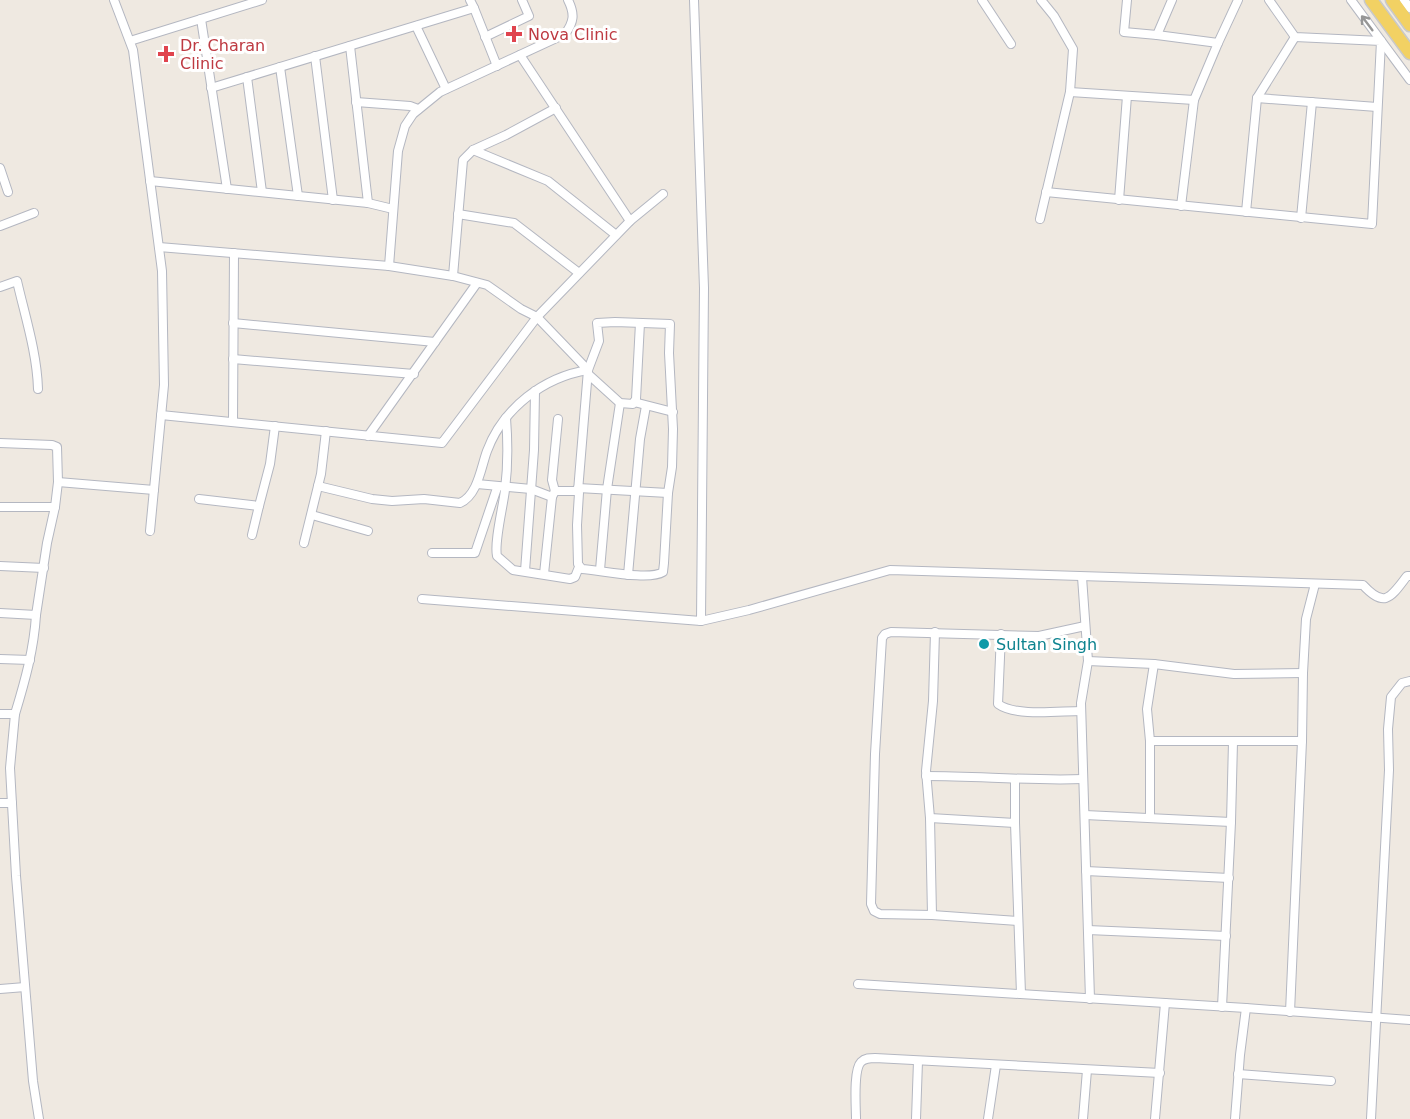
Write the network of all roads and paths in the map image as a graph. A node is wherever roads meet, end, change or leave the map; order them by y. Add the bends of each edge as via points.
1 (114, 0) edge
2 (262, 0) edge
3 (470, 0) edge
4 (522, 0) edge
5 (568, 0) edge
6 (694, 0) edge
7 (982, 0) edge
8 (1041, 0) edge
9 (1127, 0) edge
10 (1172, 0) edge
11 (1238, 0) edge
12 (1269, 0) edge
13 (1351, 0) edge
14 (1371, 0) edge
15 (1392, 0) edge
16 (1404, 0) edge
17 (474, 8) junction
18 (1410, 8) edge
19 (201, 19) junction
20 (416, 26) junction
21 (1410, 26) edge
22 (1157, 35) junction
23 (485, 37) junction
24 (1295, 37) junction
25 (130, 41) junction
26 (1381, 41) junction
27 (1218, 43) junction
28 (1011, 44) dead end
29 (350, 46) junction
30 (1410, 53) edge
31 (520, 55) junction
32 (315, 56) junction
33 (497, 66) junction
34 (280, 67) junction
35 (247, 77) junction
36 (1410, 80) edge
37 (211, 88) junction
38 (446, 89) junction
39 (1070, 93) junction
40 (1127, 96) junction
41 (1257, 98) junction
42 (1194, 100) junction
43 (356, 102) junction
44 (1312, 102) junction
45 (1377, 107) junction
46 (556, 108) junction
47 (418, 109) junction
48 (473, 150) junction
49 (0, 168) edge
50 (150, 181) junction
51 (227, 189) junction
52 (8, 192) dead end
53 (262, 192) junction
54 (1046, 192) junction
55 (663, 194) dead end
56 (298, 196) junction
57 (333, 200) junction
58 (1119, 200) junction
59 (368, 203) junction
60 (1181, 206) junction
61 (393, 208) junction
62 (1246, 212) junction
63 (34, 213) dead end
64 (458, 214) junction
65 (1301, 218) junction
66 (1040, 219) dead end
67 (630, 221) junction
68 (0, 226) edge
69 (616, 235) junction
70 (159, 248) junction
71 (234, 253) junction
72 (388, 266) junction
73 (579, 273) junction
74 (453, 276) junction
75 (477, 283) junction
76 (0, 287) edge
77 (537, 317) junction
78 (233, 323) junction
79 (640, 323) junction
80 (435, 342) junction
81 (233, 359) junction
82 (588, 372) junction
83 (414, 374) junction
84 (38, 389) dead end
85 (535, 391) junction
86 (634, 402) junction
87 (620, 403) junction
88 (646, 406) junction
89 (673, 412) junction
90 (161, 415) junction
91 (506, 418) junction
92 (558, 419) dead end
93 (233, 422) junction
94 (275, 426) junction
95 (326, 431) junction
96 (368, 436) junction
97 (0, 443) edge
98 (58, 482) junction
99 (477, 484) junction
100 (318, 486) junction
101 (502, 488) junction
102 (531, 489) junction
103 (607, 489) junction
104 (154, 490) junction
105 (578, 490) junction
106 (636, 490) junction
107 (668, 493) junction
108 (553, 494) junction
109 (200, 499) dead end
110 (259, 506) junction
111 (0, 507) edge
112 (55, 507) junction
113 (312, 515) junction
114 (150, 531) dead end
115 (368, 531) dead end
116 (252, 535) dead end
117 (304, 543) dead end
118 (432, 553) dead end
119 (0, 566) edge
120 (579, 567) junction
121 (44, 568) junction
122 (600, 570) junction
123 (525, 571) junction
124 (544, 574) junction
125 (628, 575) junction
126 (1410, 576) edge
127 (1082, 577) junction
128 (1315, 584) junction
129 (422, 599) dead end
130 (0, 613) edge
131 (36, 615) junction
132 (700, 621) junction
133 (1085, 626) junction
134 (935, 632) junction
135 (1001, 634) junction
136 (0, 659) edge
137 (30, 660) junction
138 (1088, 661) junction
139 (1154, 664) junction
140 (1303, 673) junction
141 (1410, 681) edge
142 (1081, 711) junction
143 (0, 714) edge
144 (15, 714) junction
145 (1150, 741) junction
146 (1302, 741) junction
147 (1233, 742) junction
148 (926, 776) junction
149 (1083, 779) junction
150 (1016, 780) junction
151 (0, 803) edge
152 (12, 803) junction
153 (1085, 814) junction
154 (1150, 816) junction
155 (930, 818) junction
156 (1231, 822) junction
157 (1015, 823) junction
158 (1086, 871) junction
159 (1229, 878) junction
160 (932, 915) junction
161 (1018, 921) junction
162 (1088, 930) junction
163 (1226, 936) junction
164 (858, 984) dead end
165 (25, 987) junction
166 (0, 989) edge
167 (1021, 994) junction
168 (1090, 999) junction
169 (1165, 1003) junction
170 (1222, 1007) junction
171 (1246, 1008) junction
172 (1290, 1012) junction
173 (1376, 1019) junction
174 (1410, 1020) edge
175 (918, 1061) junction
176 (996, 1065) junction
177 (1087, 1070) junction
178 (1160, 1073) junction
179 (1238, 1074) junction
180 (1331, 1081) dead end
181 (39, 1119) edge
182 (856, 1119) edge
183 (916, 1119) edge
184 (988, 1119) edge
185 (1083, 1119) edge
186 (1155, 1119) edge
187 (1236, 1119) edge
188 (1371, 1119) edge

1 - 25 street
2 - 19 street
3 - 17 street
4 - 23 street via 529,16
5 - 31 street via 573,23 565,34
6 - 132 street via 704,288
7 - 28 street
8 - 39 street via 1074,49
9 - 22 street via 1124,32
10 - 22 street
11 - 27 street
12 - 24 street
26 -> 13 street
14 - 30 main road
15 - 21 main road
16 - 18 street
17 - 20 street
17 - 23 street
19 - 25 street
19 - 37 street
20 - 29 street
20 - 38 street
22 - 27 street
23 - 33 street
24 - 26 street
24 - 41 street
25 - 50 street
26 - 36 street
26 - 45 street
27 - 42 street
29 - 32 street
29 - 43 street
31 - 33 street
31 - 46 street
32 - 34 street
32 - 57 street
33 - 38 street
34 - 35 street
34 - 56 street
35 - 37 street
35 - 53 street
37 - 51 street
38 - 47 street
39 - 40 street
39 - 54 street
40 - 42 street
40 - 58 street
41 - 44 street
41 - 62 street
42 - 60 street
43 - 47 street via 410,105
43 - 59 street
44 - 45 street
44 - 65 street
45 - 65 street via 1372,224
46 - 48 street
46 - 67 street
47 - 61 street via 405,126 398,150
48 - 64 street via 463,160
48 - 69 street via 548,181
49 - 52 street
50 - 51 street
50 - 70 street
51 - 53 street
53 - 56 street
54 - 58 street
54 - 66 street
55 - 67 street
56 - 57 street
57 - 59 street
58 - 60 street
59 - 61 street
60 - 62 street
61 - 72 street
62 - 65 street
63 - 68 street
64 - 73 street via 514,222
64 - 74 street
67 - 69 street
69 - 73 street
70 - 71 street
70 - 90 street via 164,382
71 - 72 street
71 - 78 street
72 - 74 street
73 - 77 street
74 - 75 street
75 - 77 street via 487,285
75 - 80 street
76 - 84 street via 17,281
77 - 82 street
77 - 96 street via 442,443
78 - 80 street
78 - 81 street
79 - 82 street via 597,323 599,341
79 - 86 street
79 - 89 street via 670,324
80 - 83 street
81 - 83 street
81 - 93 street
82 - 85 street via 575,372
82 - 87 street
82 - 105 street
83 - 96 street
85 - 91 street
85 - 102 street
86 - 87 street
86 - 88 street
87 - 103 street
88 - 89 street
88 - 106 street
89 - 107 street
90 - 93 street
90 - 104 street
91 - 99 street via 488,448
91 - 101 street via 508,457
92 - 108 street
93 - 94 street
94 - 95 street
94 - 110 street
95 - 96 street
95 - 100 street
97 - 98 street via 44,443 57,447
98 - 104 street
98 - 112 street
99 - 100 street via 465,501 456,504 424,499 372,499
99 - 101 street
100 - 113 street
101 - 102 street
101 - 118 street via 474,553
101 - 123 street via 496,554 513,570
102 - 108 street
102 - 123 street
103 - 105 street
103 - 106 street
103 - 122 street
104 - 114 street
105 - 108 street
105 - 120 street
106 - 107 street
106 - 125 street
107 - 125 street via 663,572
108 - 124 street
109 - 110 street
110 - 116 street
111 - 112 street
112 - 121 street
113 - 115 street
113 - 117 street
119 - 121 street
120 - 122 street
120 - 124 street via 573,579
121 - 131 street
122 - 125 street
123 - 124 street
126 - 128 street via 1383,599 1373,596 1363,585
127 - 128 street
127 - 132 street via 890,570
127 - 133 street
128 - 140 street via 1306,619
129 - 132 street
130 - 131 street
131 - 137 street
133 - 135 street via 1039,636
133 - 138 street
134 - 135 street
134 - 148 street
134 - 160 street via 891,632 882,638 871,904 880,914
135 - 142 street via 998,704 1019,711
136 - 137 street
137 - 144 street
138 - 139 street
138 - 142 street
139 - 140 street via 1234,674
139 - 145 street via 1147,709
140 - 146 street
141 - 173 street via 1402,683 1391,697
142 - 149 street
143 - 144 street
144 - 152 street via 10,768
145 - 147 street
145 - 154 street
146 - 147 street
146 - 172 street
147 - 156 street
148 - 150 street
148 - 155 street
149 - 150 street
149 - 153 street
150 - 157 street
151 - 152 street
152 - 165 street
153 - 154 street
153 - 158 street
154 - 156 street
155 - 157 street
155 - 160 street
156 - 159 street
157 - 161 street
158 - 159 street
158 - 162 street
159 - 163 street
160 - 161 street
161 - 167 street
162 - 163 street
162 - 168 street
163 - 170 street
164 - 167 street
165 - 166 street
165 - 181 street
167 - 168 street
168 - 169 street
169 - 170 street
169 - 178 street
170 - 171 street
171 - 172 street
171 - 179 street
172 - 173 street
173 - 174 street
173 - 188 street
175 - 176 street
175 - 182 street via 864,1059 857,1072
175 - 183 street
176 - 177 street
176 - 184 street
177 - 178 street
177 - 185 street
178 - 186 street
179 - 180 street
179 - 187 street

